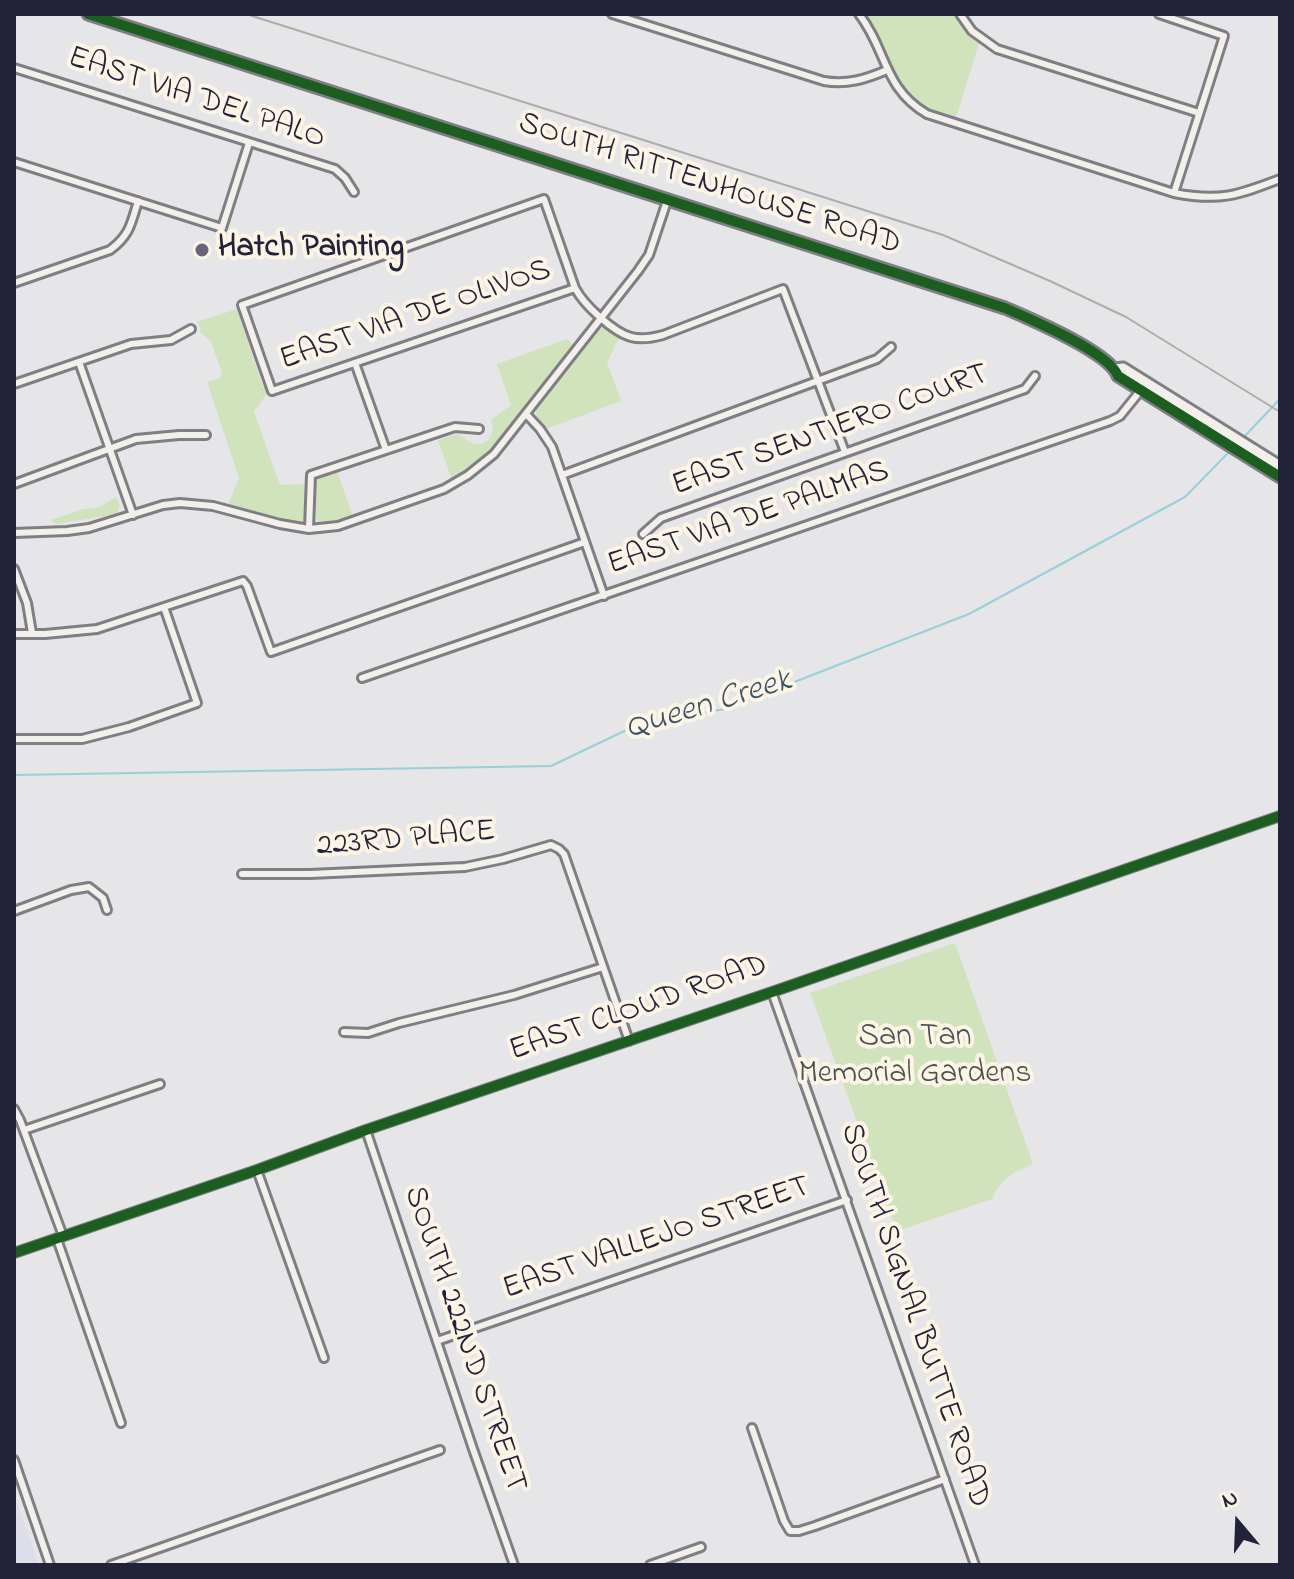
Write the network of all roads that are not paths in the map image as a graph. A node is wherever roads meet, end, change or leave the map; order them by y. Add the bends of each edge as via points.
1 (88, 14) edge
2 (612, 14) edge
3 (859, 14) edge
4 (971, 14) edge
5 (1159, 14) edge
6 (962, 17) edge
7 (14, 68) edge
8 (887, 70) junction
9 (1199, 113) junction
10 (249, 143) junction
11 (14, 162) edge
12 (1280, 179) edge
13 (354, 192) dead end
14 (1174, 193) junction
15 (138, 201) junction
16 (667, 201) junction
17 (14, 283) edge
18 (575, 288) junction
19 (602, 317) junction
20 (191, 329) dead end
21 (891, 347) dead end
22 (79, 362) junction
23 (355, 363) junction
24 (1116, 369) junction
25 (1035, 376) dead end
26 (818, 380) junction
27 (14, 384) edge
28 (1141, 390) junction
29 (527, 415) junction
30 (1197, 419) junction
31 (479, 429) dead end
32 (206, 435) dead end
33 (109, 449) junction
34 (386, 450) junction
35 (845, 452) junction
36 (1254, 455) junction
37 (1280, 466) edge
38 (562, 475) junction
39 (1280, 477) edge
40 (14, 484) edge
41 (133, 515) junction
42 (309, 529) junction
43 (14, 533) edge
44 (643, 534) dead end
45 (585, 542) junction
46 (14, 569) edge
47 (604, 596) junction
48 (164, 607) junction
49 (32, 633) junction
50 (14, 634) edge
51 (362, 678) dead end
52 (14, 739) edge
53 (1280, 816) edge
54 (242, 874) dead end
55 (107, 910) dead end
56 (14, 911) edge
57 (603, 967) junction
58 (772, 992) junction
59 (344, 1032) dead end
60 (629, 1041) junction
61 (160, 1084) dead end
62 (14, 1109) edge
63 (24, 1130) junction
64 (366, 1130) junction
65 (257, 1170) junction
66 (847, 1200) junction
67 (60, 1237) junction
68 (14, 1253) edge
69 (437, 1341) junction
70 (324, 1358) dead end
71 (121, 1423) dead end
72 (752, 1428) dead end
73 (440, 1450) dead end
74 (14, 1460) edge
75 (945, 1479) junction
76 (701, 1547) dead end
77 (50, 1565) edge
78 (111, 1565) edge
79 (514, 1565) edge
80 (650, 1565) edge
81 (975, 1565) edge

1 - 16 main road, SOUTH RITTENHOUSE ROAD
2 - 8 street via 824,81 856,82
3 - 8 street
4 - 6 street
5 - 9 street via 1224,36
6 - 9 street via 980,39 997,49
7 - 10 street, EAST VIA DEL PALO
8 - 14 street via 902,94 927,114
9 - 14 street
10 - 13 street, EAST VIA DEL PALO via 335,169
10 - 15 street via 222,228
11 - 15 street
12 - 14 street via 1229,196
15 - 17 street via 131,227 110,250
16 - 19 street via 649,255
16 - 24 main road, SOUTH RITTENHOUSE ROAD via 1005,308 1074,341
18 - 19 street
18 - 23 street, EAST VIA DE OLIVOS
18 - 23 street, EAST VIA DE OLIVOS via 544,199 242,305 272,391
19 - 26 street via 627,336 642,339 783,289
19 - 29 street
20 - 22 street via 171,340 131,344
21 - 26 street via 877,359
22 - 27 street
22 - 33 street
23 - 34 street
24 - 28 main road, SOUTH RITTENHOUSE ROAD via 1118,376
24 - 30 main road, SOUTH RITTENHOUSE ROAD via 1123,368
25 - 35 street, EAST SENTIERO COURT via 1025,389
26 - 35 street
26 - 38 street
28 - 30 main road, SOUTH RITTENHOUSE ROAD
28 - 47 street, EAST VIA DE PALMAS via 1110,421
29 - 38 street via 552,447
29 - 42 street via 494,454 453,485 338,526
30 - 36 main road, SOUTH RITTENHOUSE ROAD
31 - 34 street via 455,427
32 - 33 street via 136,439
33 - 40 street
33 - 41 street
34 - 42 street via 311,475
35 - 44 street, EAST SENTIERO COURT via 661,518
36 - 37 main road, SOUTH RITTENHOUSE ROAD
36 - 39 main road, SOUTH RITTENHOUSE ROAD
38 - 45 street
41 - 42 street via 163,505 196,503
41 - 43 street via 89,528
45 - 47 street
45 - 48 street via 271,652 243,581
46 - 49 street
47 - 51 street, EAST VIA DE PALMAS
48 - 49 street via 97,629
48 - 52 street via 197,703 82,739
49 - 50 street
53 - 58 street, EAST CLOUD ROAD
54 - 57 street, 223RD PLACE via 465,867 551,845 564,854
55 - 56 street via 103,898 89,887
57 - 59 street via 368,1033
57 - 60 street, 223RD PLACE
58 - 60 street, EAST CLOUD ROAD
58 - 66 street, SOUTH SIGNAL BUTTE ROAD
60 - 64 street, EAST CLOUD ROAD
61 - 63 street
62 - 63 street
63 - 67 street
64 - 65 street, EAST CLOUD ROAD
64 - 69 street, SOUTH 222ND STREET
65 - 67 street, EAST CLOUD ROAD
65 - 70 street
66 - 69 street, EAST VALLEJO STREET
66 - 75 street, SOUTH SIGNAL BUTTE ROAD
67 - 68 street, EAST CLOUD ROAD
67 - 71 street
69 - 79 street, SOUTH 222ND STREET
72 - 75 street via 790,1531
73 - 78 street
74 - 77 street
75 - 81 street, SOUTH SIGNAL BUTTE ROAD
76 - 80 street

